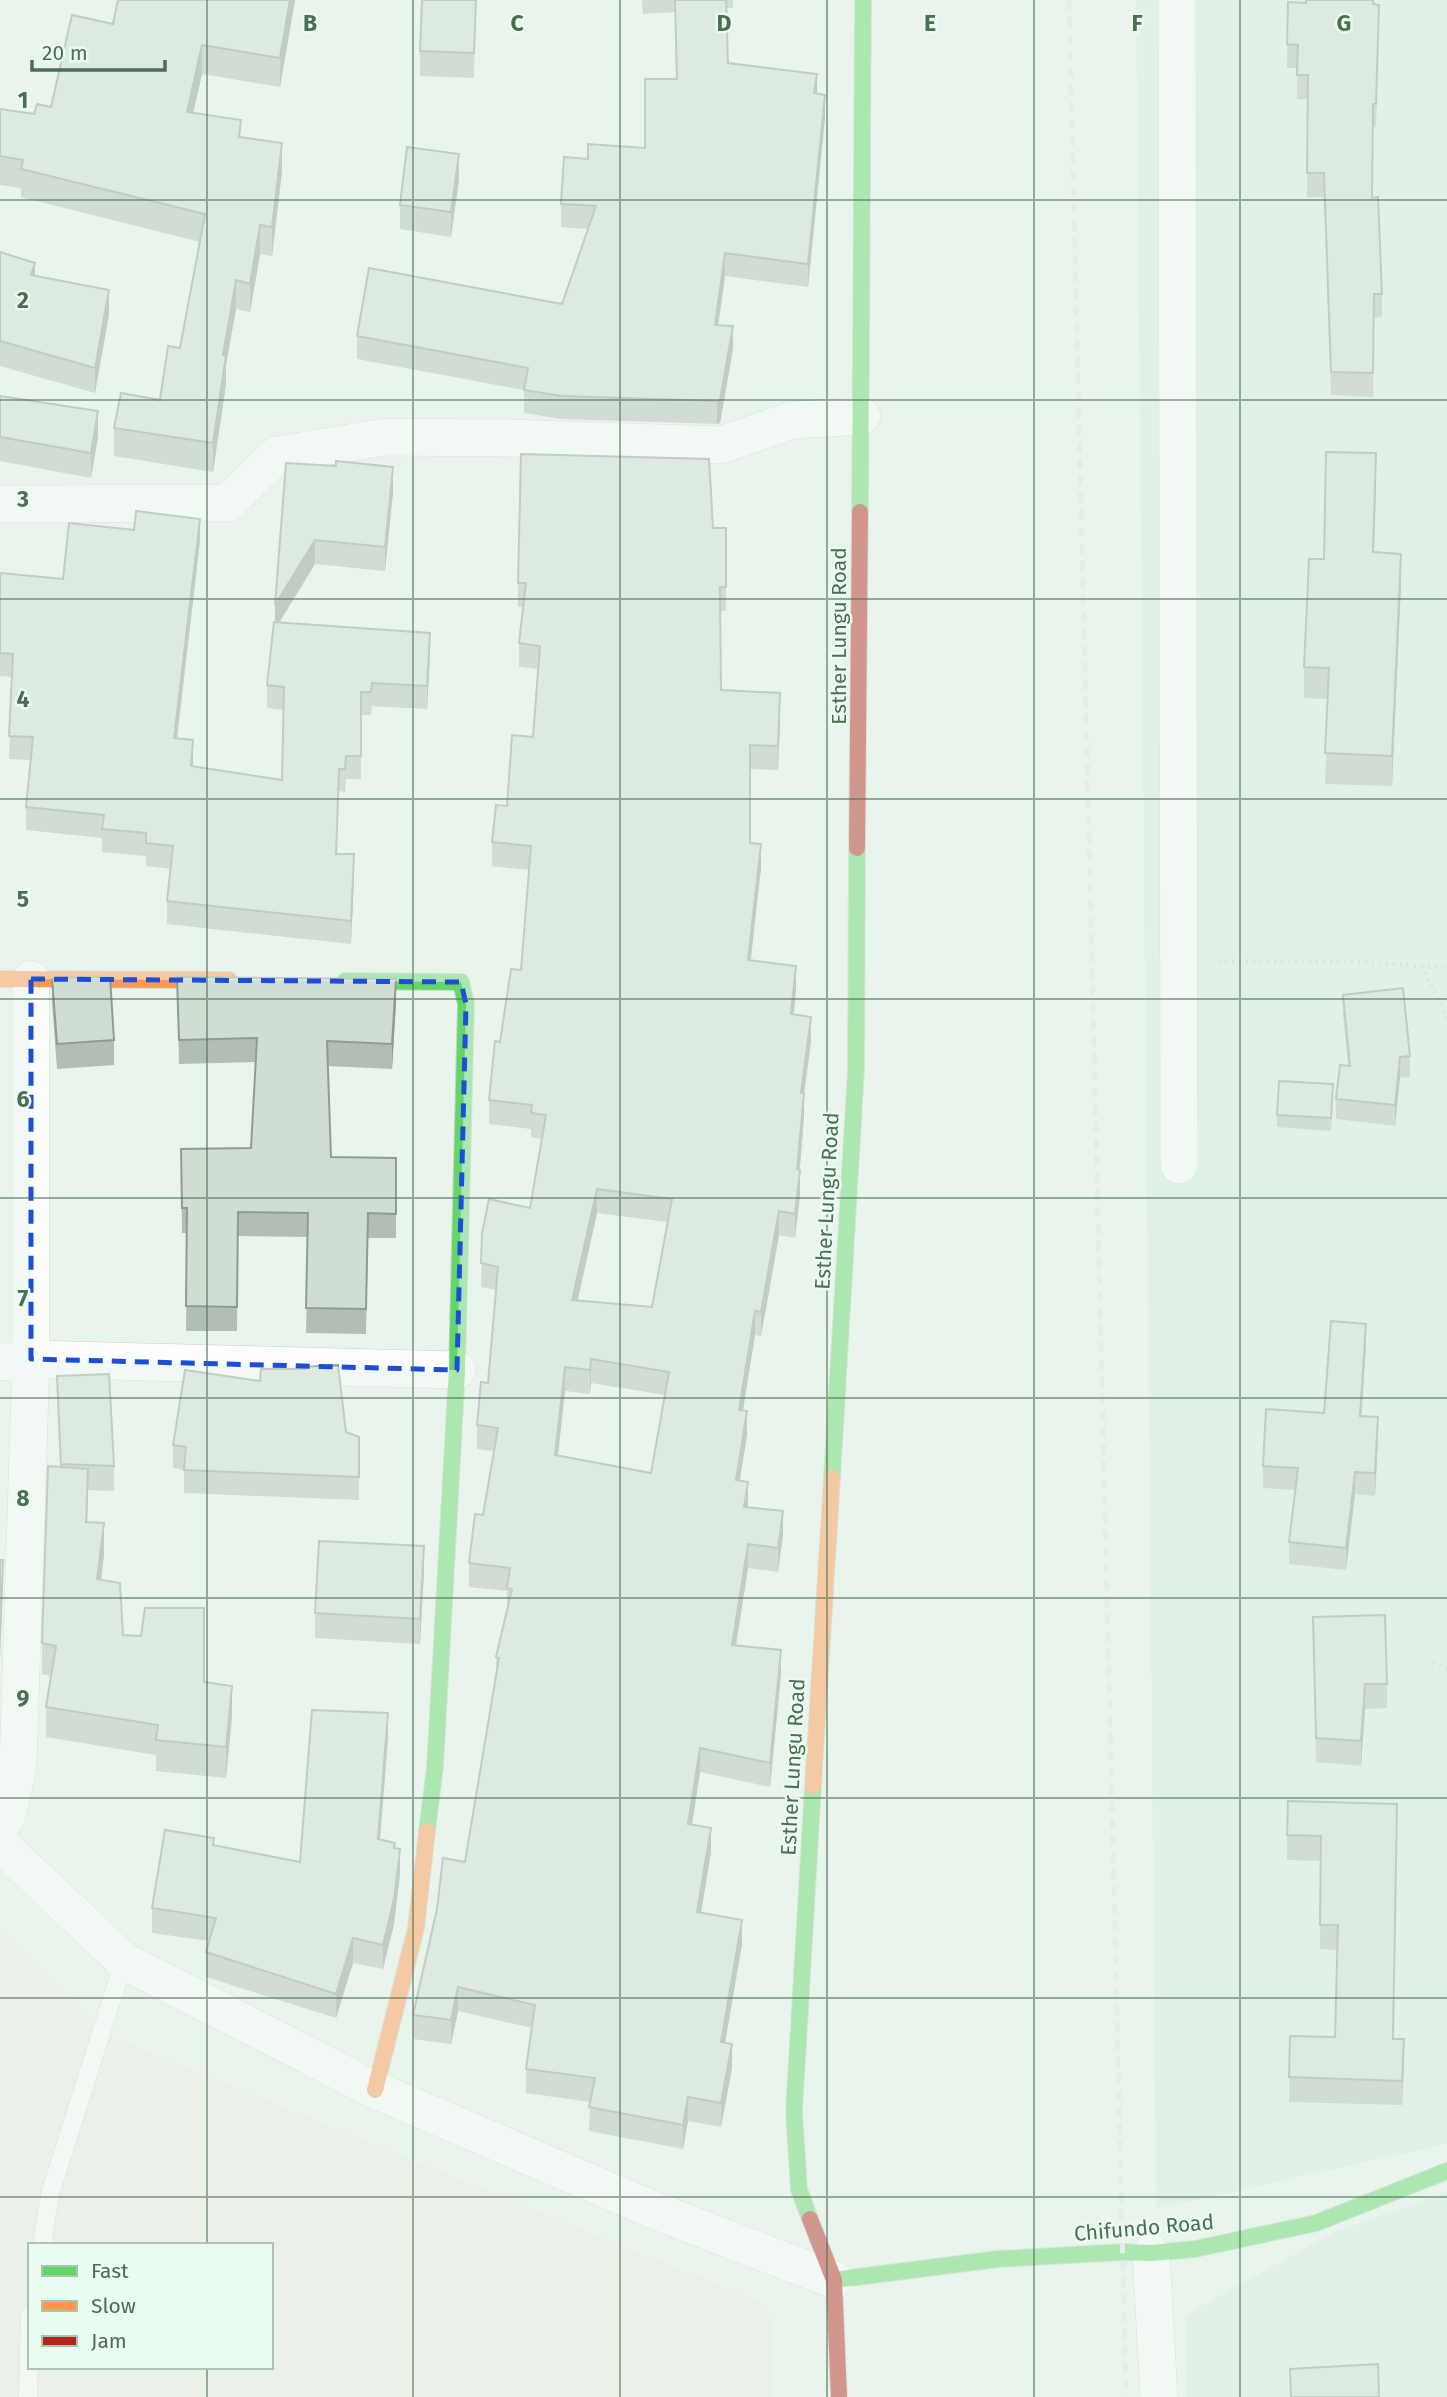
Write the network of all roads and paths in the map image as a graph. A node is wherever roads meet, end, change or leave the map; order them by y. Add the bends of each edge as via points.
1 (863, 0) edge
2 (1177, 0) edge
3 (862, 415) junction
4 (0, 504) edge
5 (1179, 960) junction
6 (1422, 966) junction
7 (1447, 968) edge
8 (16, 979) edge
9 (250, 980) edge
10 (331, 980) edge
11 (1447, 1018) edge
12 (1179, 1165) dead end
13 (16, 1361) edge
14 (457, 1370) junction
15 (1433, 1662) dead end
16 (1447, 1669) edge
17 (0, 1828) edge
18 (0, 1844) edge
19 (124, 1961) junction
20 (375, 2090) junction
21 (1447, 2171) edge
22 (42, 2243) edge
23 (1151, 2253) junction
24 (834, 2280) junction
25 (29, 2369) edge
26 (28, 2397) edge
27 (839, 2397) edge
28 (1159, 2397) edge

1 - 3 street, Esther Lungu Road
2 - 5 street
3 - 4 street via 793,420 720,445 384,437 277,455 228,503
3 - 24 street, Esther Lungu Road via 856,1070 794,2112 799,2190
5 - 6 path
5 - 12 street
6 - 7 path
6 - 11 path
8 - 9 street
8 - 13 street
10 - 14 street via 461,982 466,1004
13 - 14 street
13 - 17 street via 18,1766 7,1817
14 - 20 street via 429,1820 416,1928
15 - 16 path
18 - 19 street
19 - 20 street
19 - 22 lane via 50,2194
20 - 24 street via 656,2211
21 - 23 street, Chifundo Road via 1316,2223 1195,2249
23 - 24 street, Chifundo Road via 998,2259
23 - 28 street
24 - 27 street, Esther Lungu Road
25 - 26 lane

